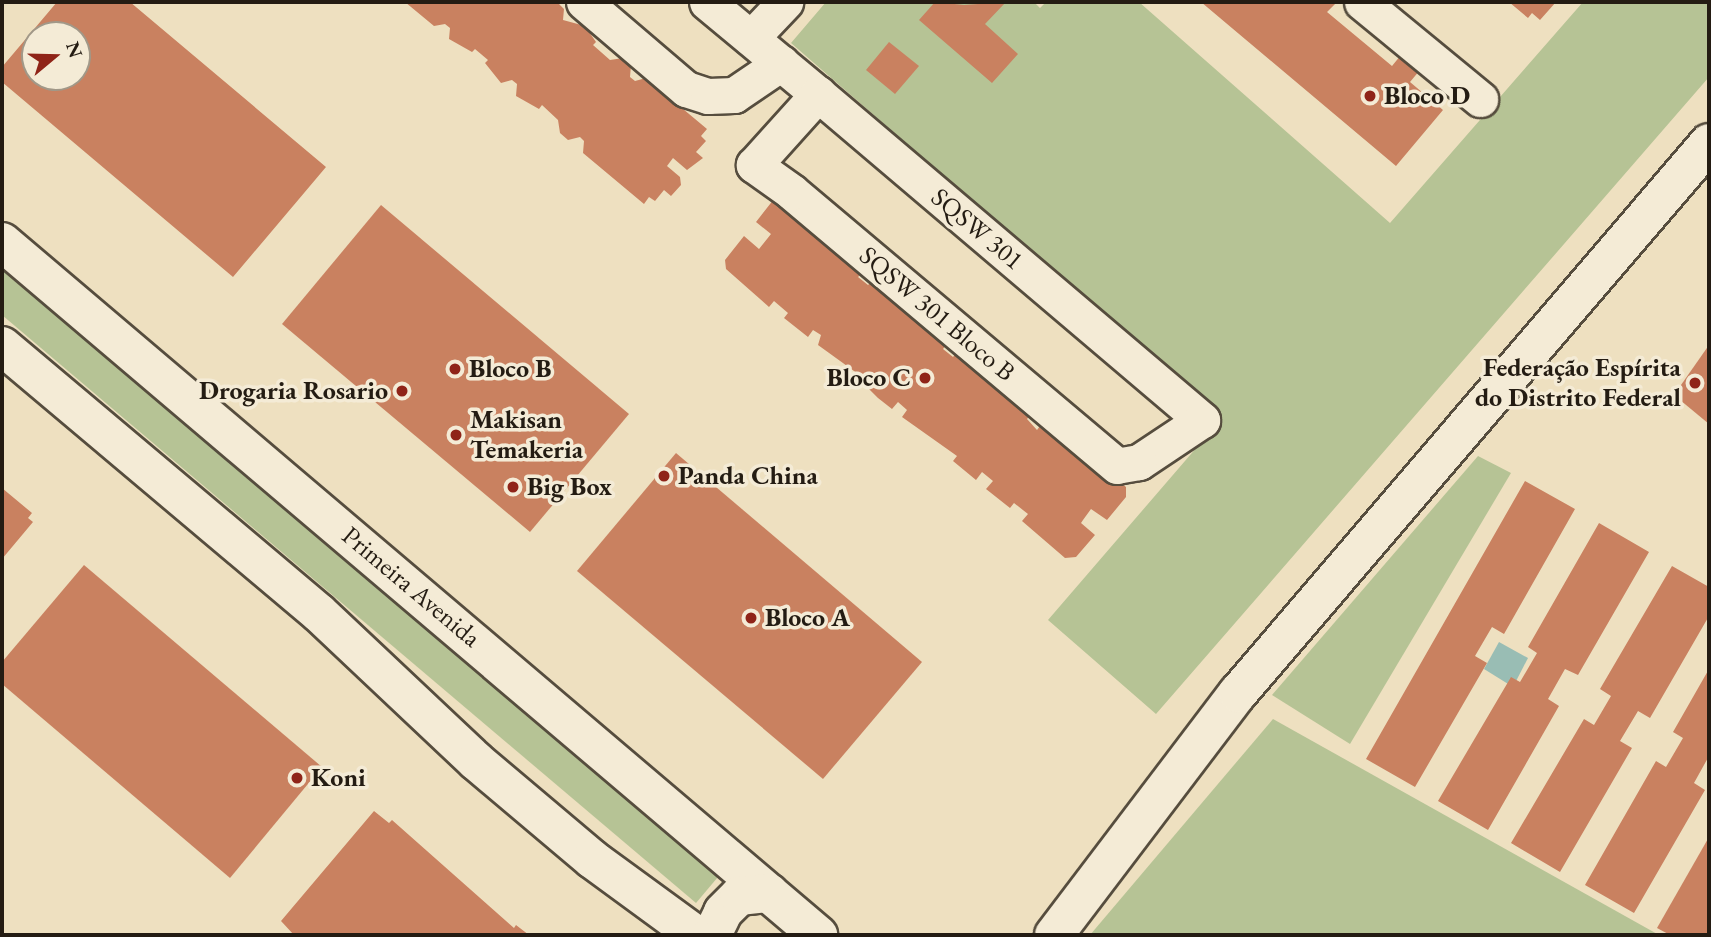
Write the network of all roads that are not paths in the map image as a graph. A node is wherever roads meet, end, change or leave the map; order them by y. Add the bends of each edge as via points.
1 (584, 2) edge
2 (708, 2) edge
3 (785, 2) edge
4 (1363, 2) edge
5 (751, 38) junction
6 (781, 63) junction
7 (818, 94) junction
8 (1479, 99) dead end
9 (1709, 143) edge
10 (2, 242) edge
11 (2, 346) edge
12 (1202, 420) joint
13 (769, 892) junction
14 (696, 935) edge
15 (712, 935) edge
16 (818, 935) edge
17 (1054, 935) edge

1 - 6 street via 686,89 708,96 734,95
2 - 5 street, SQSW 301
3 - 5 street
4 - 8 street
5 - 6 street, SQSW 301
6 - 7 street, SQSW 301
7 - 12 street, SQSW 301
7 - 12 street, SQSW 301 Bloco B via 754,165 1117,466 1139,463
9 - 17 main road via 1238,692
10 - 13 main road, Primeira Avenida
11 - 14 main road via 319,613 476,761 592,859
13 - 15 main road via 739,896 723,912
13 - 16 main road, Primeira Avenida

